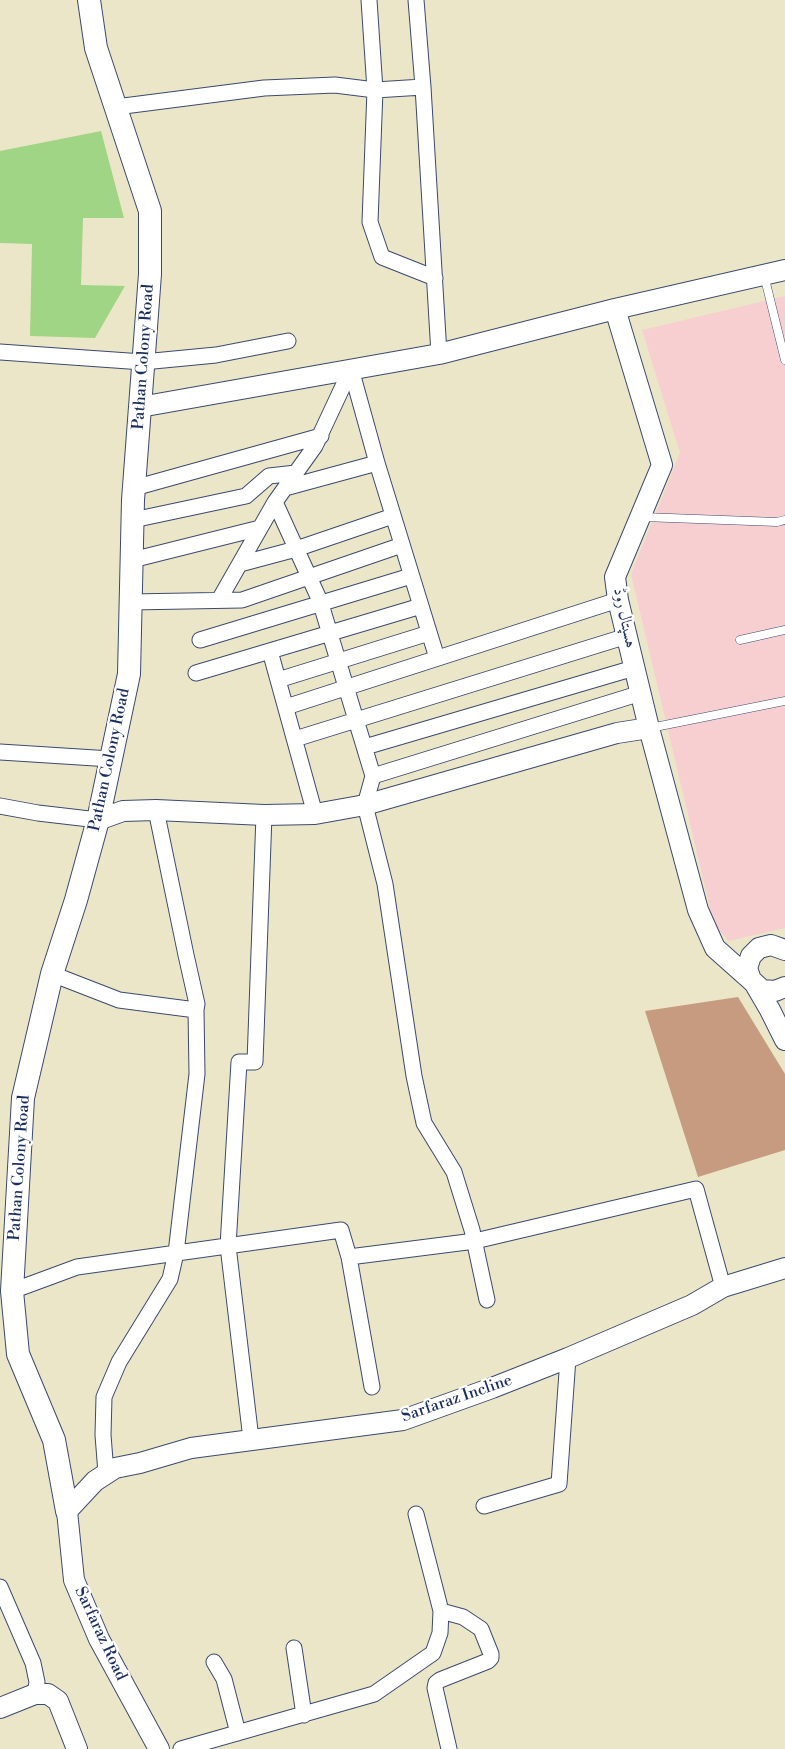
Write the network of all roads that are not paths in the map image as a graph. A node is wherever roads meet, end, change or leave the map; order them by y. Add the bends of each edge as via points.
1 (90, 0) edge
2 (368, 0) edge
3 (416, 0) edge
4 (423, 87) junction
5 (375, 90) junction
6 (116, 107) junction
7 (785, 270) edge
8 (764, 275) junction
9 (436, 278) junction
10 (615, 309) junction
11 (288, 341) dead end
12 (0, 352) edge
13 (439, 354) junction
14 (785, 360) edge
15 (143, 362) junction
16 (351, 369) junction
17 (140, 408) junction
18 (320, 436) junction
19 (377, 463) junction
20 (296, 473) junction
21 (134, 488) junction
22 (284, 488) junction
23 (275, 502) junction
24 (393, 516) junction
25 (641, 517) junction
26 (133, 520) junction
27 (785, 520) edge
28 (260, 528) junction
29 (402, 545) junction
30 (296, 549) junction
31 (132, 560) junction
32 (240, 564) junction
33 (412, 576) junction
34 (309, 577) junction
35 (219, 600) junction
36 (618, 600) junction
37 (131, 602) junction
38 (320, 604) junction
39 (421, 606) junction
40 (785, 630) edge
41 (330, 633) junction
42 (429, 633) junction
43 (626, 636) junction
44 (200, 640) dead end
45 (740, 640) dead end
46 (270, 651) junction
47 (436, 658) junction
48 (338, 661) junction
49 (634, 668) junction
50 (196, 672) dead end
51 (278, 680) junction
52 (346, 687) junction
53 (641, 693) junction
54 (785, 701) edge
55 (286, 707) junction
56 (356, 720) junction
57 (649, 728) junction
58 (295, 739) junction
59 (365, 748) junction
60 (0, 752) edge
61 (111, 759) junction
62 (373, 776) junction
63 (365, 805) junction
64 (0, 806) edge
65 (156, 810) junction
66 (316, 814) junction
67 (264, 815) junction
68 (98, 820) junction
69 (707, 933) junction
70 (783, 947) edge
71 (754, 952) junction
72 (52, 974) junction
73 (753, 983) junction
74 (785, 987) edge
75 (196, 1010) junction
76 (785, 1040) edge
77 (475, 1241) junction
78 (228, 1246) junction
79 (176, 1253) junction
80 (349, 1257) junction
81 (785, 1268) edge
82 (723, 1287) junction
83 (12, 1291) junction
84 (487, 1300) dead end
85 (568, 1358) junction
86 (372, 1387) dead end
87 (251, 1439) junction
88 (106, 1473) junction
89 (484, 1506) dead end
90 (67, 1511) junction
91 (416, 1514) dead end
92 (0, 1587) edge
93 (441, 1611) junction
94 (294, 1648) dead end
95 (214, 1662) dead end
96 (36, 1694) junction
97 (0, 1708) edge
98 (304, 1715) junction
99 (238, 1733) junction
100 (77, 1749) edge
101 (159, 1749) edge
102 (181, 1749) edge
103 (449, 1749) edge

1 - 6 main road, Pathan Colony Road via 96,48
2 - 5 street
3 - 4 street
4 - 5 street
4 - 9 street
5 - 6 street via 335,84 264,88
5 - 9 street via 370,222 382,257
6 - 15 main road, Pathan Colony Road via 150,211 150,274
7 - 8 street
8 - 10 street
8 - 14 lane
9 - 13 street
10 - 13 street
10 - 25 street, ہسپتال روڈ via 662,465
11 - 15 street via 216,355
12 - 15 street
13 - 16 street
15 - 17 main road, Pathan Colony Road
16 - 17 street
16 - 18 street
16 - 19 street
17 - 21 main road, Pathan Colony Road
18 - 20 street
18 - 21 street
19 - 22 street
19 - 24 street
20 - 22 street
20 - 26 street via 269,476 246,496
21 - 26 main road, Pathan Colony Road
22 - 23 street
23 - 28 street
23 - 30 street
24 - 29 street
24 - 30 street
25 - 27 lane
25 - 36 street, ہسپتال روڈ via 615,576
26 - 31 main road, Pathan Colony Road
28 - 31 street
28 - 32 street
29 - 33 street
29 - 34 street
30 - 32 street
30 - 34 street
31 - 37 main road, Pathan Colony Road
32 - 35 street
33 - 38 street
33 - 39 street
34 - 35 street via 242,600
34 - 38 street
35 - 37 street
36 - 43 street, ہسپتال روڈ
36 - 47 street
37 - 61 main road, Pathan Colony Road via 129,674
38 - 41 street
38 - 44 street
39 - 41 street
39 - 42 street
40 - 45 lane
41 - 46 street
41 - 48 street
42 - 47 street
42 - 48 street
43 - 49 street, ہسپتال روڈ
43 - 56 street
46 - 50 street
46 - 51 street
47 - 52 street
48 - 51 street
48 - 52 street
49 - 53 street, ہسپتال روڈ
49 - 59 street
51 - 55 street
52 - 55 street
52 - 56 street
53 - 57 street, ہسپتال روڈ
53 - 62 street
54 - 57 lane
55 - 58 street
56 - 58 street
56 - 59 street
57 - 63 street via 617,733
57 - 69 street, ہسپتال روڈ
58 - 66 street
59 - 62 street
60 - 61 street
61 - 68 main road, Pathan Colony Road
62 - 63 street
63 - 66 street
63 - 77 street via 385,884 424,1123 454,1172
64 - 68 street
65 - 67 street
65 - 68 street via 123,811
65 - 75 street
66 - 67 street
67 - 78 street via 255,1062 239,1062
68 - 72 main road, Pathan Colony Road
69 - 71 street, ہسپتال روڈ via 725,949
69 - 73 street, ہسپتال روڈ via 715,948
70 - 71 street, ہسپتال روڈ via 765,946
71 - 73 street via 747,968
72 - 75 street via 119,1000
72 - 83 main road, Pathan Colony Road via 24,1098
73 - 74 street via 768,991
73 - 76 street
75 - 79 street via 197,1074
77 - 80 street
77 - 82 street via 696,1189
77 - 84 street
78 - 79 street
78 - 80 street via 341,1230
78 - 87 street
79 - 83 street via 77,1267
79 - 88 street via 170,1279 119,1362 104,1397
80 - 86 street
81 - 82 street, Sarfaraz Incline
82 - 85 street, Sarfaraz Incline via 692,1305
83 - 90 main road, Pathan Colony Road via 18,1354 54,1440
85 - 87 street, Sarfaraz Incline via 403,1420
85 - 89 street via 559,1484
87 - 88 street, Sarfaraz Incline via 191,1448
88 - 90 street, Sarfaraz Incline via 94,1481
90 - 101 street, Sarfaraz Road via 74,1580 99,1639
91 - 93 street
92 - 96 street via 33,1663
93 - 98 street via 440,1633 433,1653 374,1694
93 - 103 street via 463,1617 481,1629 491,1658 436,1683
94 - 98 street
95 - 99 street via 224,1679
96 - 97 street
96 - 100 street via 48,1694 58,1701
98 - 99 street
99 - 102 street

